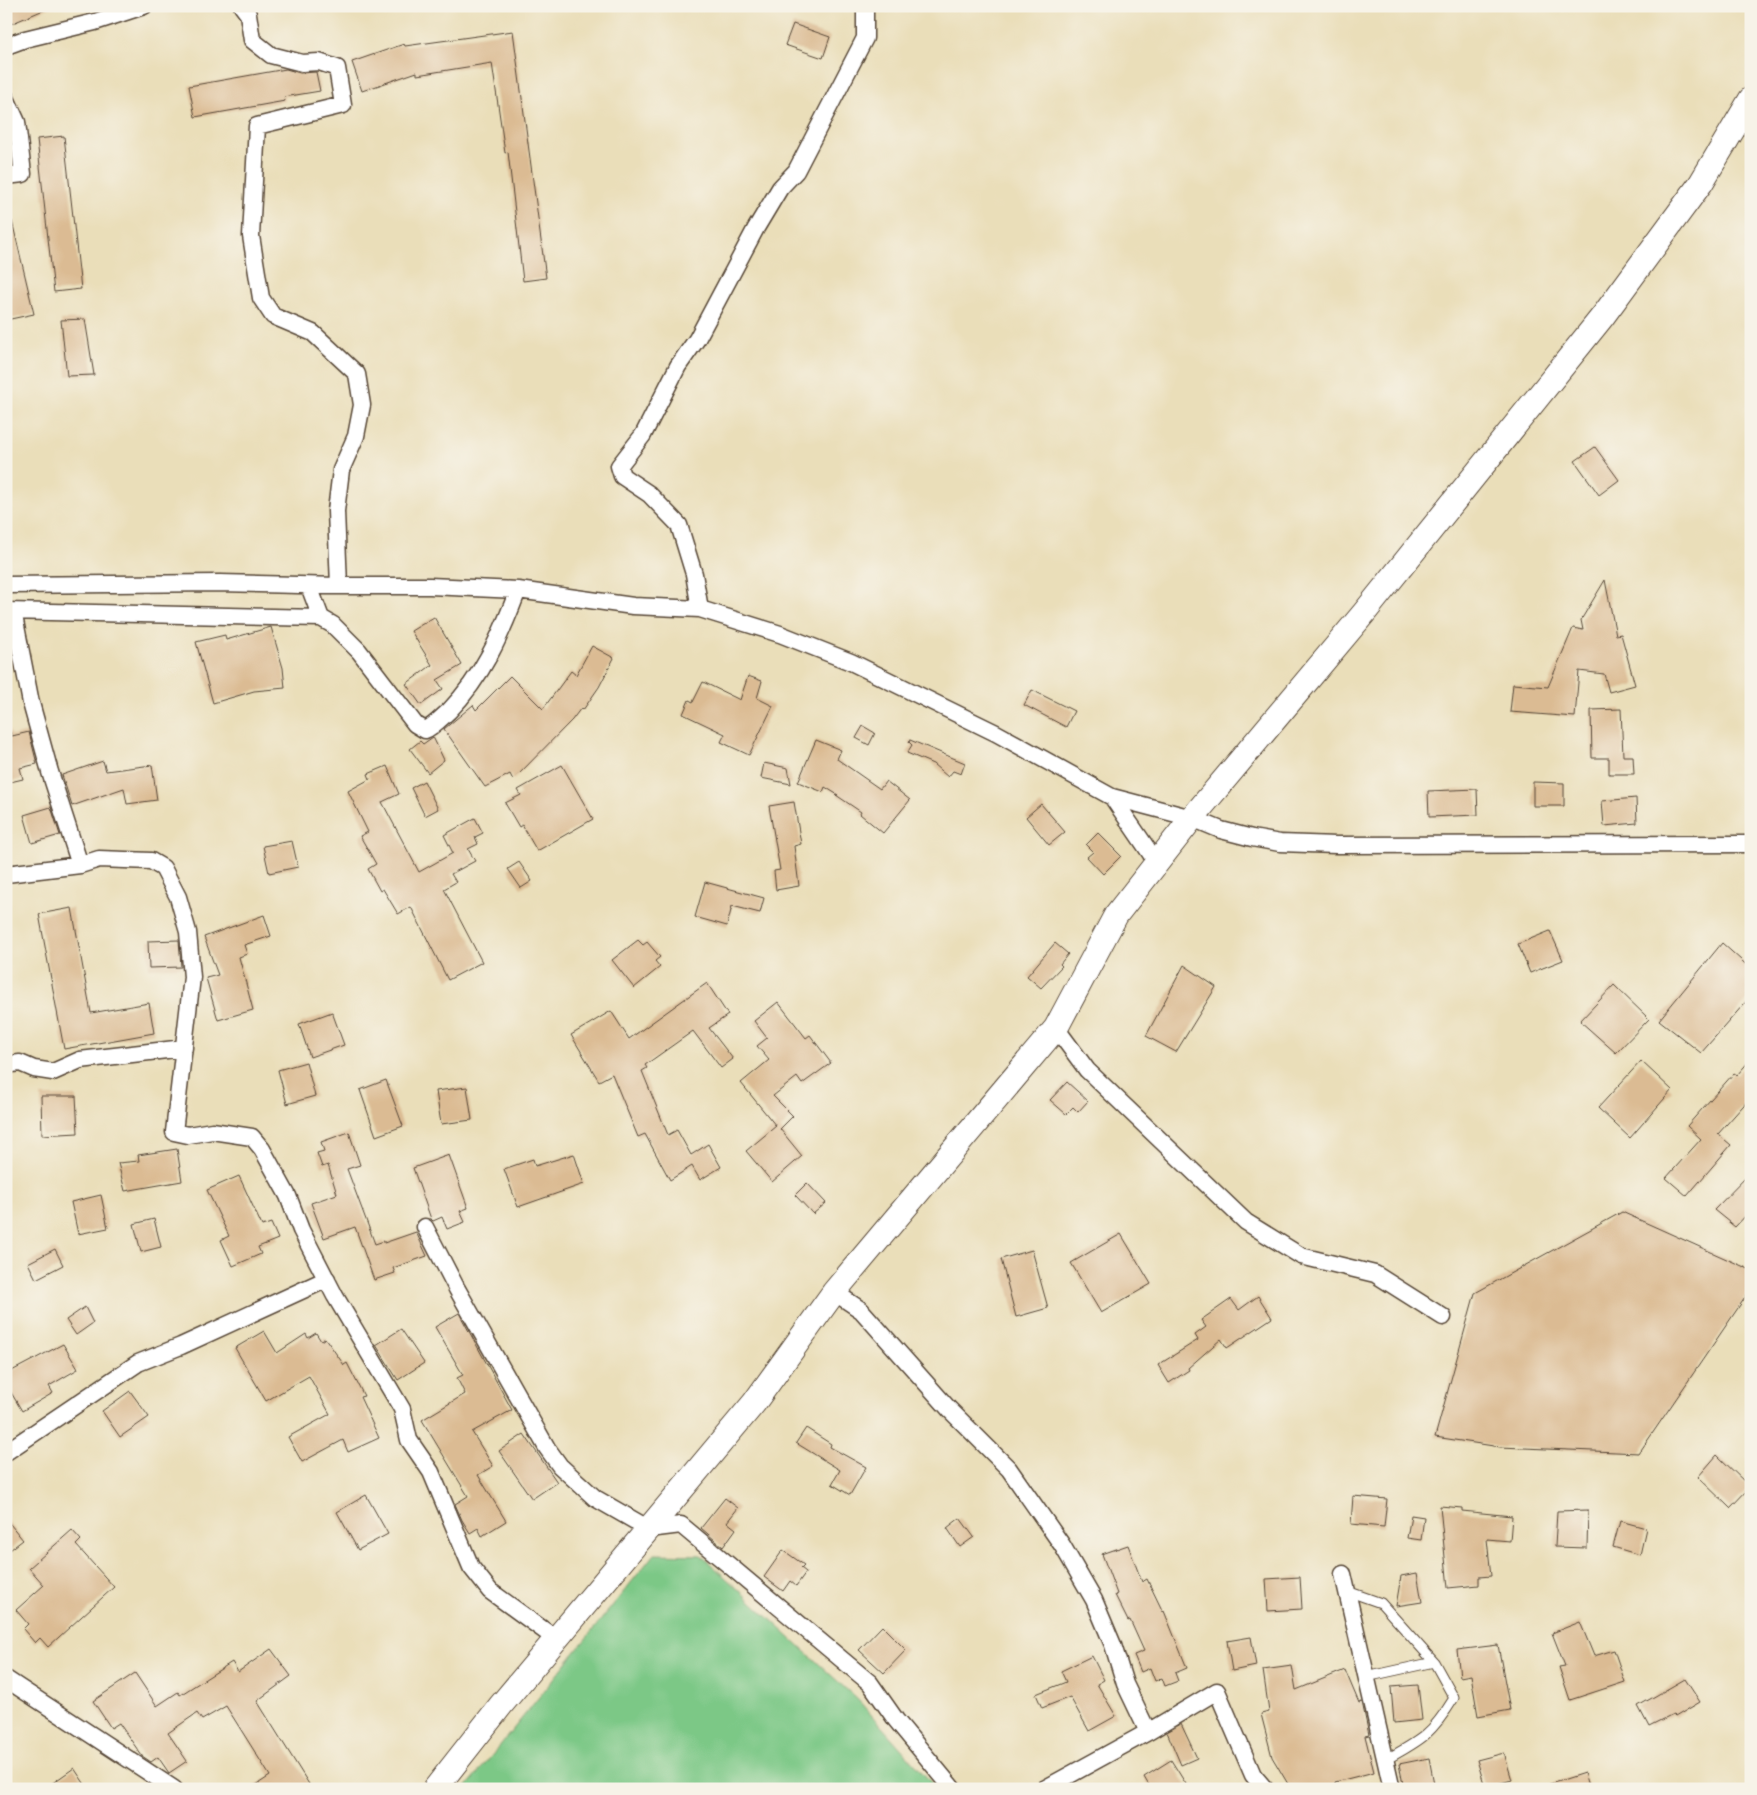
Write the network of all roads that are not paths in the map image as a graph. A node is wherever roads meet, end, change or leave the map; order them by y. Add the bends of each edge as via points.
1 (144, 6) edge
2 (242, 6) edge
3 (865, 6) edge
4 (6, 46) edge
5 (6, 98) edge
6 (1751, 100) edge
7 (6, 176) edge
8 (6, 585) edge
9 (309, 586) junction
10 (338, 586) junction
11 (518, 590) junction
12 (700, 609) junction
13 (8, 611) edge
14 (321, 618) junction
15 (1112, 797) junction
16 (1192, 818) junction
17 (1751, 844) edge
18 (1156, 863) junction
19 (80, 866) junction
20 (6, 874) edge
21 (1056, 1028) junction
22 (184, 1048) junction
23 (6, 1067) edge
24 (425, 1227) dead end
25 (327, 1279) junction
26 (834, 1292) junction
27 (1443, 1318) dead end
28 (6, 1452) edge
29 (649, 1529) junction
30 (1343, 1574) dead end
31 (1347, 1591) junction
32 (556, 1639) junction
33 (1434, 1662) junction
34 (1366, 1676) junction
35 (6, 1679) edge
36 (1148, 1732) junction
37 (1385, 1760) junction
38 (174, 1789) edge
39 (435, 1789) edge
40 (953, 1789) edge
41 (1044, 1789) edge
42 (1265, 1789) edge
43 (1392, 1789) edge

1 - 4 street
2 - 10 street via 248,14 252,40 271,55 337,68 342,105 258,126 251,236 260,298 273,316 313,333 358,374 362,405 356,436 341,470 336,511
3 - 12 street via 865,38 796,172 780,188 642,435 619,466 622,476 649,494 679,525 694,574
5 - 7 street via 17,122 23,174
6 - 16 main road via 1701,183 1603,316 1364,613
8 - 9 street via 220,583
9 - 10 street
9 - 14 street
10 - 11 street
11 - 12 street via 633,606
11 - 14 street via 497,643 466,694 424,730 415,724 359,651 333,625
12 - 15 street via 780,634 851,662 979,724
13 - 14 street
13 - 19 street via 15,621 30,703
15 - 16 street
15 - 18 street
16 - 17 street via 1221,830 1280,843
16 - 18 main road
18 - 21 main road via 1116,914
19 - 20 street
19 - 22 street via 99,859 142,860 162,868 178,897 188,932 192,977
21 - 26 main road
21 - 27 street via 1087,1070 1246,1222 1301,1256 1375,1274
22 - 23 street via 80,1060 53,1072 20,1063
22 - 25 street via 174,1132 188,1135 212,1131 252,1137 273,1166
24 - 29 street via 466,1305 560,1466 595,1498
25 - 28 street via 138,1363
25 - 32 street via 402,1409 409,1440 431,1472 471,1567 490,1591
26 - 29 main road via 754,1403
26 - 36 street via 861,1310 949,1409 1009,1469 1062,1545 1094,1600 1125,1684
29 - 32 main road
29 - 40 street via 681,1525 870,1683
30 - 31 street
31 - 33 lane via 1381,1603
31 - 34 street
32 - 39 main road
33 - 34 lane
33 - 37 lane via 1454,1698 1438,1724 1419,1741
34 - 37 street
35 - 38 street
36 - 41 street
36 - 42 street via 1217,1691 1253,1775
37 - 43 street

